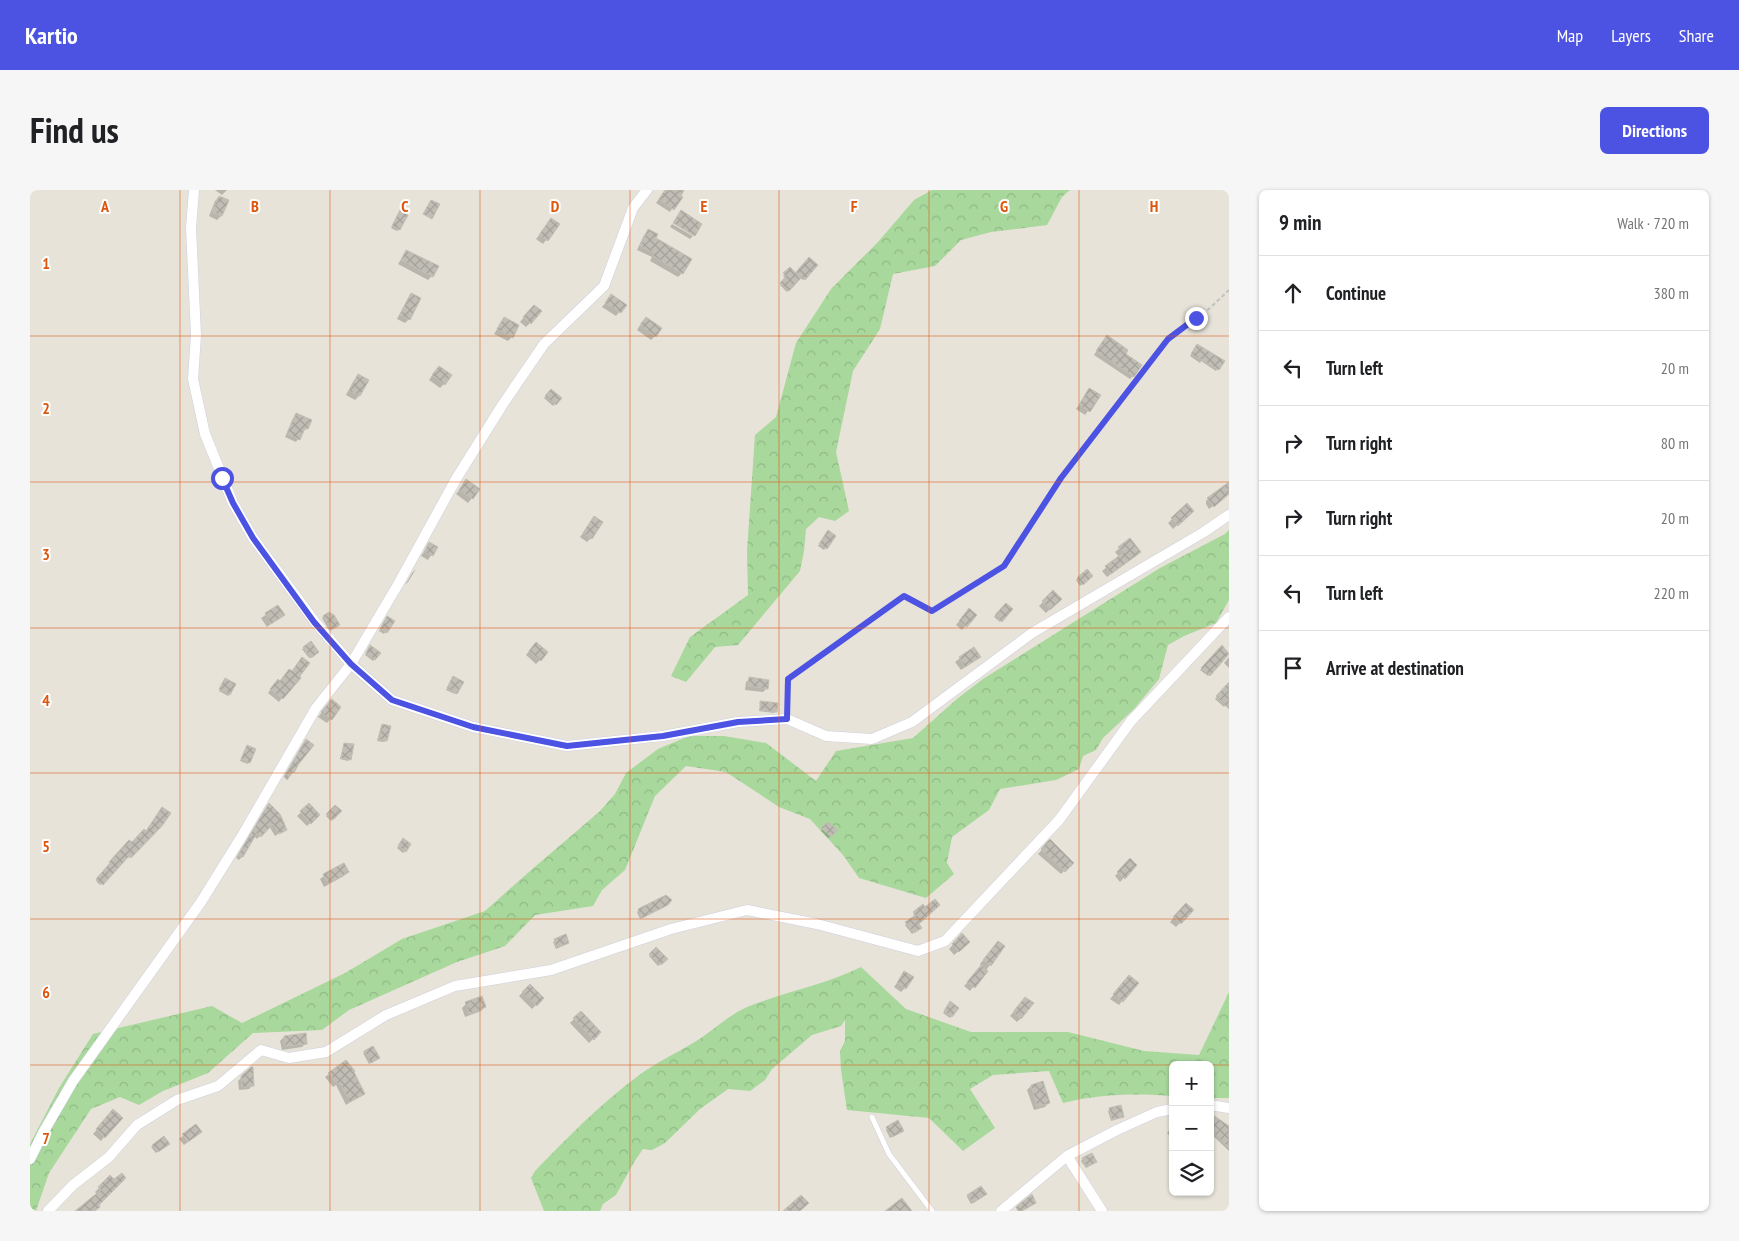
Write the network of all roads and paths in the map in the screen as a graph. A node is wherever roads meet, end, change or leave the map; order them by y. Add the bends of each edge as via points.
1 (194, 190) edge
2 (647, 190) edge
3 (1229, 290) edge
4 (1229, 515) edge
5 (1229, 617) edge
6 (351, 664) junction
7 (787, 719) junction
8 (1214, 1106) edge
9 (1229, 1108) edge
10 (1169, 1110) edge
11 (872, 1117) dead end
12 (1067, 1156) junction
13 (30, 1160) edge
14 (48, 1211) edge
15 (932, 1211) edge
16 (1001, 1211) edge
17 (1102, 1211) edge

1 - 6 street via 192,228 196,335 193,379 205,434 233,503 253,538 314,622
2 - 6 street via 633,208 604,286 544,344 503,404
3 - 7 path via 1168,339 1061,478 1004,566 932,611 904,596 788,679
4 - 7 street via 1032,633 912,722 872,739 826,736
5 - 14 street via 1131,721 1059,820 945,941 918,951 817,924 747,910 671,929 551,970 455,986 386,1015 326,1052 289,1058 260,1050 218,1086 177,1100 137,1125 109,1158
6 - 7 street via 392,700 473,727 567,746 663,736 738,722
6 - 13 street via 316,708 201,902 73,1081
8 - 9 street
10 - 12 street via 1117,1130
11 - 15 lane via 889,1154
12 - 16 street
12 - 17 street

